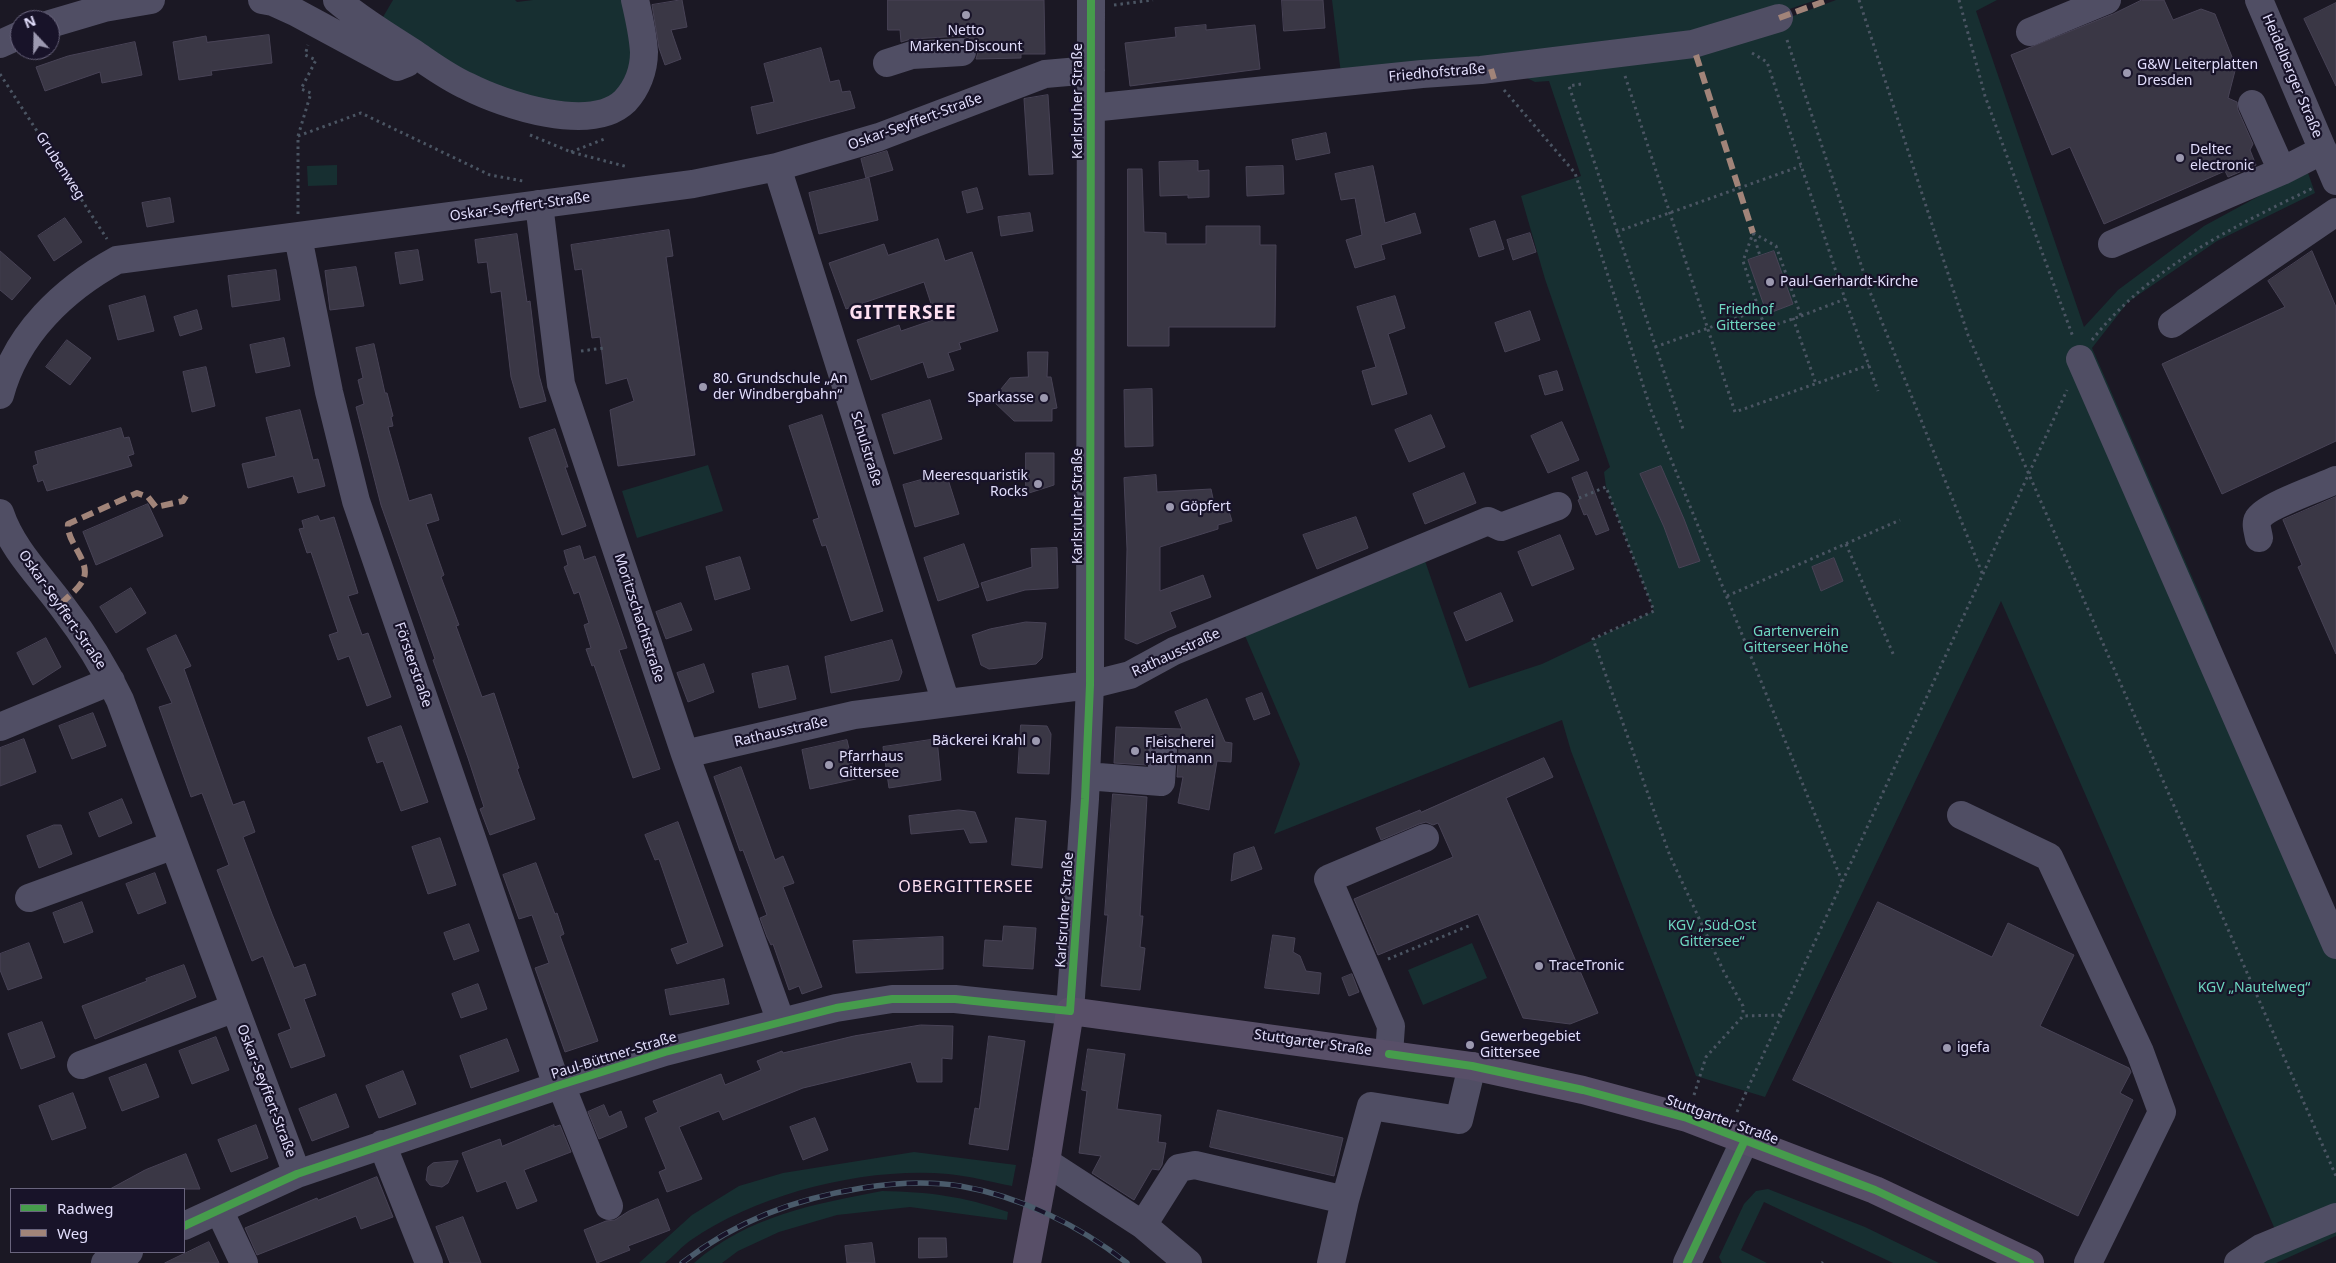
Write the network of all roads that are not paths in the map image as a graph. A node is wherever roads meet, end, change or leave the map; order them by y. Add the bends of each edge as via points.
1 (151, 0) edge
2 (262, 0) edge
3 (337, 0) edge
4 (635, 0) edge
5 (2107, 0) edge
6 (2259, 0) edge
7 (1101, 2) edge
8 (1779, 18) road end
9 (60, 21) edge
10 (2030, 32) dead end
11 (962, 52) dead end
12 (413, 53) junction
13 (887, 63) dead end
14 (1091, 70) junction
15 (2252, 104) dead end
16 (1091, 108) junction
17 (2323, 150) junction
18 (777, 167) junction
19 (2282, 171) junction
20 (2335, 179) edge
21 (533, 193) junction
22 (2336, 212) edge
23 (298, 237) junction
24 (2112, 244) dead end
25 (2172, 324) dead end
26 (2080, 359) road end
27 (0, 395) edge
28 (2336, 480) edge
29 (1558, 506) road end
30 (3, 527) edge
31 (2259, 538) dead end
32 (111, 681) junction
33 (1090, 685) junction
34 (946, 703) junction
35 (0, 727) edge
36 (1163, 750) dead end
37 (685, 754) junction
38 (1086, 776) junction
39 (1961, 815) dead end
40 (1425, 838) dead end
41 (174, 844) junction
42 (29, 898) dead end
43 (2336, 945) edge
44 (235, 1008) junction
45 (1070, 1011) junction
46 (781, 1022) junction
47 (1388, 1054) junction
48 (81, 1065) dead end
49 (1472, 1066) junction
50 (559, 1085) junction
51 (1736, 1137) junction
52 (382, 1144) junction
53 (1046, 1162) junction
54 (298, 1174) junction
55 (1345, 1200) junction
56 (609, 1206) dead end
57 (219, 1210) junction
58 (2336, 1217) edge
59 (1143, 1225) junction
60 (185, 1226) edge
61 (127, 1253) edge
62 (105, 1263) edge
63 (244, 1263) edge
64 (428, 1263) edge
65 (1027, 1263) edge
66 (1188, 1263) edge
67 (1331, 1263) edge
68 (1688, 1263) edge
69 (2030, 1263) edge
70 (2088, 1263) edge
71 (2238, 1263) edge

1 - 9 street via 104,8
2 - 12 street via 316,23 397,67 408,63
3 - 12 street
4 - 12 street via 644,54 641,72 628,97 608,112 585,117 556,114 498,99 467,86
5 - 10 street
6 - 17 street, Heidelberger Straße
7 - 14 street, Karlsruher Straße
8 - 16 street, Friedhofstraße via 1694,50
11 - 13 street via 912,55
14 - 16 street, Karlsruher Straße
14 - 18 street, Oskar-Seyffert-Straße via 1045,74 879,138
15 - 19 street
16 - 33 street, Karlsruher Straße
17 - 19 street
17 - 20 street, Heidelberger Straße
18 - 21 street, Oskar-Seyffert-Straße via 693,184
18 - 34 street, Schulstraße
19 - 24 street
21 - 23 street, Oskar-Seyffert-Straße
21 - 37 street, Moritzschachtstraße via 561,384
22 - 25 street
23 - 27 street, Oskar-Seyffert-Straße via 118,260 64,297 38,322 17,351
23 - 50 street, Försterstraße via 329,392 356,501
26 - 43 street
28 - 31 street via 2259,516 2256,523
29 - 33 street, Rathausstraße via 1501,527 1488,521 1174,651 1130,675
30 - 32 street, Oskar-Seyffert-Straße via 84,636
32 - 35 street, Oskar-Seyffert-Straße
32 - 41 street, Oskar-Seyffert-Straße
33 - 34 street, Rathausstraße
33 - 38 street, Karlsruher Straße
34 - 37 street, Rathausstraße via 854,715
36 - 38 street via 1161,782
37 - 46 street, Moritzschachtstraße
38 - 45 street, Karlsruher Straße
39 - 70 street via 2049,857 2140,1052 2162,1112
40 - 47 street via 1328,879 1391,1026
41 - 42 street
41 - 44 street, Oskar-Seyffert-Straße
44 - 48 street, Oskar-Seyffert-Straße
44 - 54 street, Oskar-Seyffert-Straße
45 - 46 street, Paul-Büttner-Straße via 955,999 892,999 836,1008
45 - 47 main road, Stuttgarter Straße
45 - 53 main road, Karlsruher Straße
46 - 50 street, Paul-Büttner-Straße via 665,1052
47 - 49 main road, Stuttgarter Straße
49 - 51 main road, Stuttgarter Straße via 1583,1090 1687,1118
49 - 55 street via 1459,1120 1371,1106
50 - 52 street, Paul-Büttner-Straße
50 - 56 street, Försterstraße
51 - 68 street
51 - 69 main road, Stuttgarter Straße via 1874,1190
52 - 54 street, Paul-Büttner-Straße
52 - 64 street
53 - 59 street
53 - 65 main road, Karlsruher Straße
54 - 57 street, Paul-Büttner-Straße
55 - 59 street via 1185,1166 1170,1178
55 - 67 street
57 - 60 street, Paul-Büttner-Straße
57 - 63 street
58 - 71 street via 2261,1248
59 - 66 street
61 - 62 street

